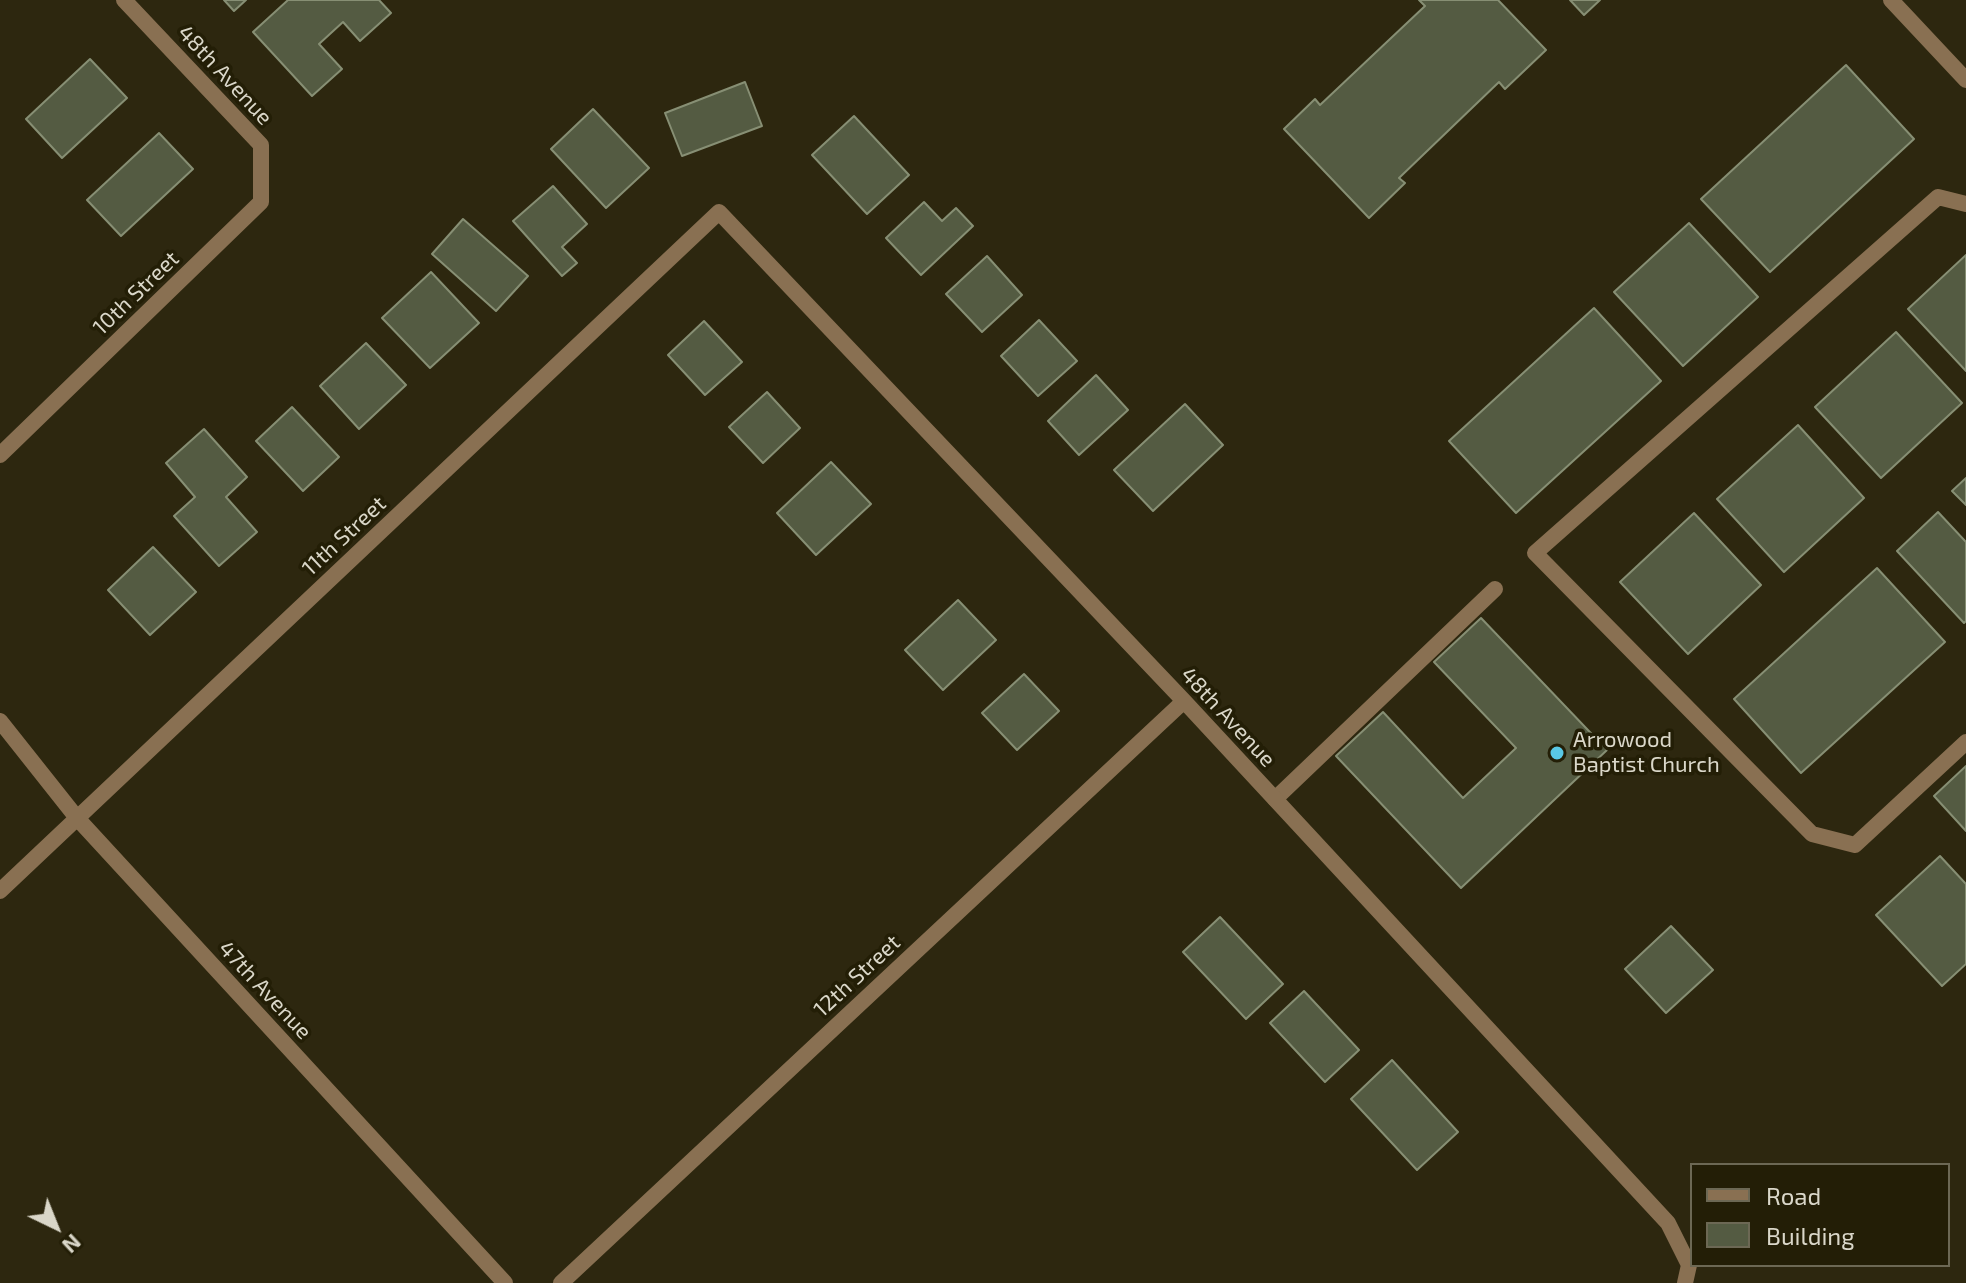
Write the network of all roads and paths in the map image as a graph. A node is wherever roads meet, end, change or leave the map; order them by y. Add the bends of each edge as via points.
1 (124, 0) edge
2 (1891, 0) edge
3 (1966, 80) edge
4 (261, 145) joint
5 (1966, 204) edge
6 (719, 212) joint
7 (0, 455) edge
8 (1495, 589) dead end
9 (1184, 701) junction
10 (0, 721) edge
11 (1966, 742) edge
12 (1275, 799) junction
13 (77, 818) junction
14 (0, 891) edge
15 (505, 1283) edge
16 (561, 1283) edge
17 (1685, 1283) edge

1 - 4 street, 48th Avenue
2 - 3 street
4 - 7 street, 10th Street via 261,202
5 - 11 street via 1938,197 1535,553 1812,834 1855,845
6 - 9 street, 48th Avenue
6 - 13 street, 11th Street
8 - 12 street
9 - 12 street, 48th Avenue
9 - 16 street, 12th Street
10 - 13 street, 47th Avenue
12 - 17 street, 48th Avenue via 1668,1223 1689,1265
13 - 14 street, 11th Street
13 - 15 street, 47th Avenue

